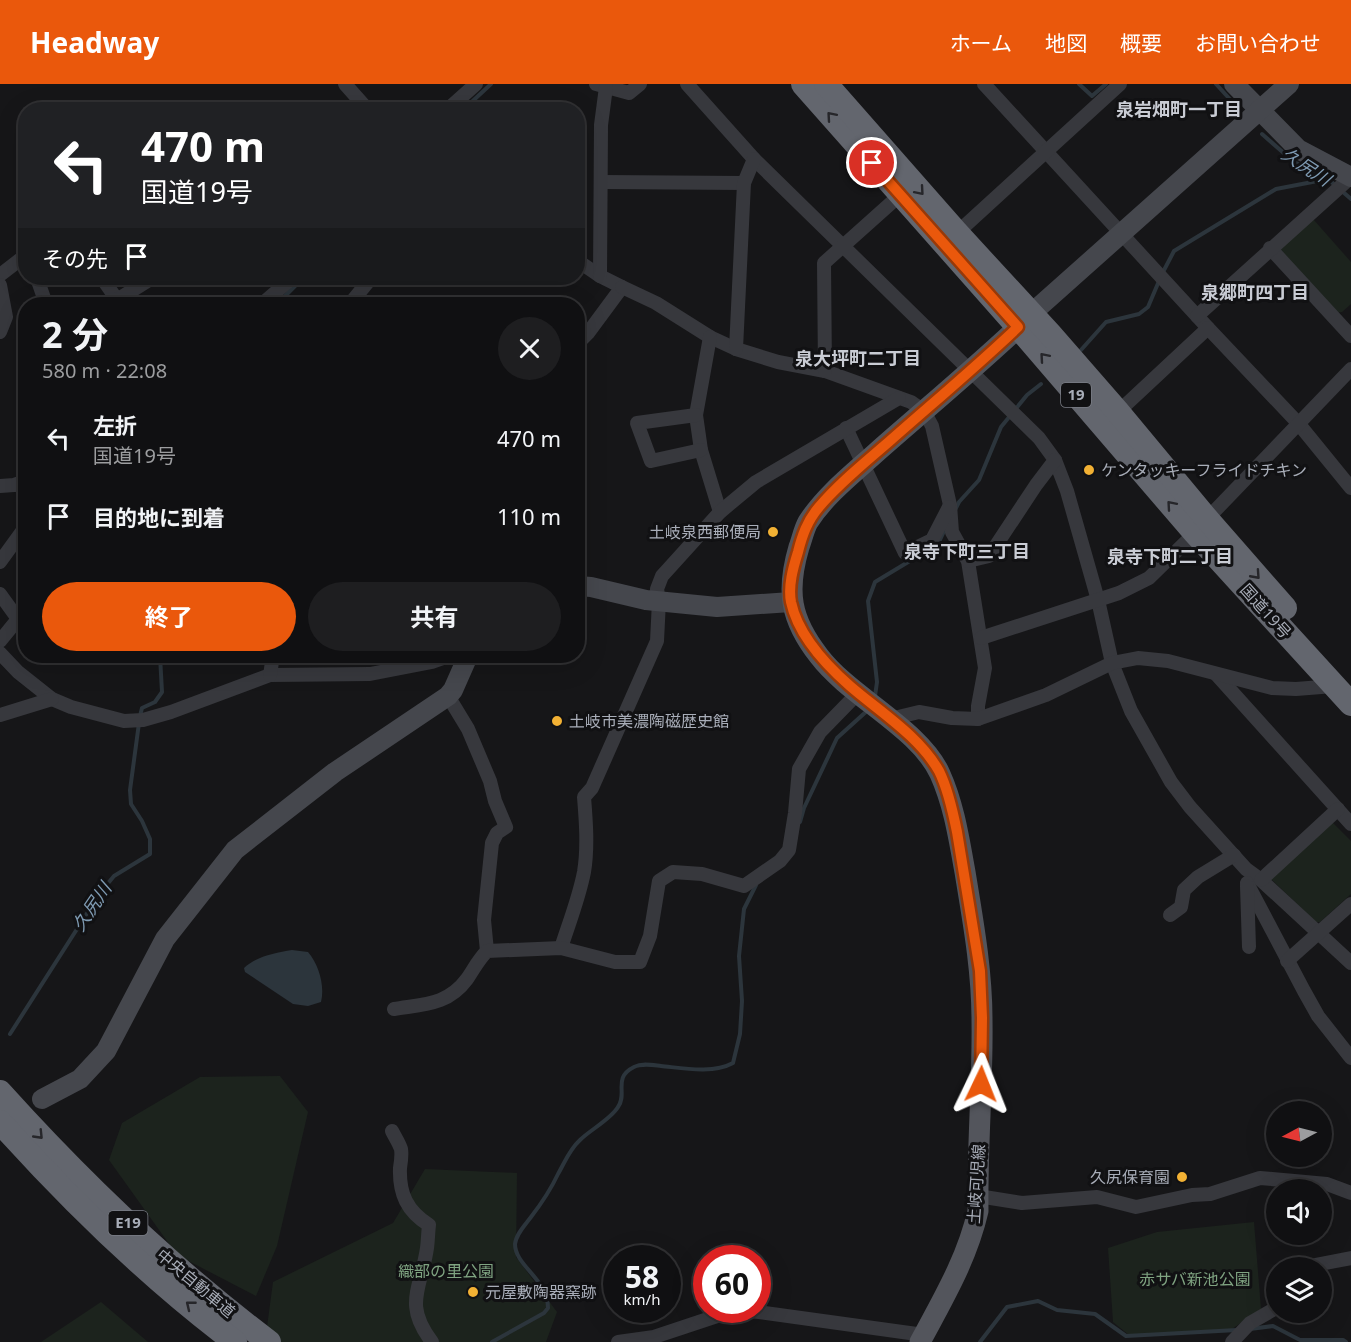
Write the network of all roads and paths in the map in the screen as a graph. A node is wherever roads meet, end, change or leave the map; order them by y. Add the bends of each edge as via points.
1 (345, 84) edge
2 (476, 84) edge
3 (640, 84) edge
4 (687, 84) edge
5 (803, 84) edge
6 (826, 84) edge
7 (984, 84) edge
8 (1234, 84) edge
9 (1289, 84) edge
10 (601, 86) edge
11 (1112, 86) edge
12 (361, 102) edge
13 (456, 102) edge
14 (1260, 111) junction
15 (1046, 151) junction
16 (754, 159) junction
17 (1351, 177) edge
18 (602, 182) junction
19 (744, 183) junction
20 (900, 195) junction
21 (1121, 232) junction
22 (957, 233) junction
23 (844, 245) junction
24 (1270, 248) junction
25 (18, 261) edge
26 (585, 266) edge
27 (0, 275) edge
28 (600, 276) junction
29 (0, 285) edge
30 (142, 285) edge
31 (284, 285) edge
32 (365, 285) edge
33 (622, 287) junction
34 (125, 297) edge
35 (270, 297) edge
36 (356, 297) edge
37 (1197, 316) junction
38 (1025, 320) junction
39 (1208, 328) junction
40 (0, 332) edge
41 (585, 336) edge
42 (710, 336) junction
43 (1351, 336) edge
44 (736, 349) junction
45 (1351, 369) edge
46 (825, 371) junction
47 (972, 371) junction
48 (899, 398) junction
49 (924, 411) junction
50 (1118, 412) junction
51 (696, 415) junction
52 (1298, 423) junction
53 (846, 428) junction
54 (701, 450) junction
55 (1055, 460) junction
56 (863, 465) junction
57 (18, 484) edge
58 (0, 486) edge
59 (1351, 488) edge
60 (950, 505) junction
61 (720, 512) junction
62 (1201, 526) junction
63 (18, 537) edge
64 (968, 561) junction
65 (0, 562) edge
66 (585, 587) edge
67 (0, 594) edge
68 (1098, 600) junction
69 (659, 601) junction
70 (791, 602) junction
71 (981, 638) junction
72 (0, 641) edge
73 (0, 653) edge
74 (272, 663) edge
75 (427, 663) edge
76 (465, 663) edge
77 (1112, 663) junction
78 (1216, 674) junction
79 (270, 675) junction
80 (1345, 683) edge
81 (860, 695) junction
82 (448, 696) junction
83 (52, 699) junction
84 (1351, 704) edge
85 (0, 715) edge
86 (885, 716) junction
87 (978, 719) junction
88 (1338, 809) junction
89 (1351, 824) edge
90 (1234, 855) junction
91 (1247, 876) junction
92 (1261, 880) junction
93 (1351, 904) edge
94 (1170, 915) dead end
95 (1319, 932) junction
96 (1249, 947) dead end
97 (561, 948) junction
98 (487, 951) junction
99 (1287, 961) junction
100 (1351, 963) edge
101 (394, 1009) dead end
102 (1351, 1058) edge
103 (0, 1092) edge
104 (42, 1099) dead end
105 (0, 1122) edge
106 (392, 1131) dead end
107 (1351, 1193) edge
108 (978, 1196) junction
109 (1351, 1258) edge
110 (1332, 1261) edge
111 (1266, 1314) edge
112 (922, 1339) edge
113 (655, 1340) edge
114 (235, 1342) edge
115 (269, 1342) edge
116 (432, 1342) edge
117 (618, 1342) edge
118 (1232, 1342) edge

1 - 12 street
2 - 13 street
3 - 10 street via 628,93
4 - 16 street
20 -> 5 highway, 国道19号 / 19
6 -> 22 highway, 国道19号 / 19
7 - 15 street
8 - 14 street
9 - 14 street
10 - 18 street
11 - 15 street
14 - 17 street via 1298,149
14 - 21 street
15 - 21 street
15 - 22 street
16 - 19 street
16 - 23 street
17 - 24 street
18 - 19 street
18 - 28 street
19 - 44 street
20 - 23 street
20 - 38 highway, 国道19号 / 19
21 - 37 street
21 - 38 street
22 - 38 highway, 国道19号 / 19
23 - 46 street via 824,263
23 - 47 street
24 - 37 street
24 - 43 street
25 - 27 street
26 - 28 street
28 - 33 street
29 - 40 street via 6,317
30 - 34 street
31 - 35 street
32 - 36 street
33 - 41 street
33 - 42 street
37 - 39 street
38 - 47 main road, 土岐可児線
38 - 50 highway, 国道19号 / 19
62 -> 38 highway, 国道19号 / 19
39 - 50 street
39 - 52 street
42 - 44 street
42 - 51 street
44 - 46 street
45 - 52 street
46 - 48 street
47 - 49 main road, 土岐可児線
47 - 55 street via 1039,438
48 - 49 street
48 - 53 street
49 - 56 main road, 土岐可児線
49 - 60 street via 932,426
50 - 62 highway, 国道19号 / 19
51 - 54 street
51 - 54 street via 637,423 651,461
52 - 59 street
52 - 62 street
53 - 56 street
53 - 61 street via 756,482
54 - 61 street
55 - 64 street via 989,556
55 - 68 street
56 - 60 street via 904,553 932,540
56 - 70 main road, 土岐可児線 via 818,508 806,525 791,582
57 - 58 street
60 - 64 street via 952,532
61 - 69 street via 662,576 657,589
62 - 68 street via 1149,578
62 - 80 highway, 国道19号 / 19
63 - 65 street
64 - 71 street
66 - 69 street
67 - 72 street via 18,619
68 - 71 street
68 - 77 street
69 - 70 street via 717,607
69 - 97 street via 657,641 584,797 584,868
70 - 81 main road, 土岐可児線 via 818,655
71 - 87 street via 985,668
73 - 83 street
74 - 79 street
75 - 79 street via 370,674
76 - 82 street
77 - 78 street via 1138,658 1168,661
77 - 87 street via 1046,695
77 - 90 street via 1131,711 1171,782
78 - 80 street via 1272,688
78 - 88 street
79 - 83 street via 143,720 124,721
80 - 84 highway, 国道19号 / 19
81 - 86 main road, 土岐可児線
81 - 97 street via 820,732 799,769 789,850 780,861 744,886 702,874 673,872 659,881 650,936 640,962 615,962
82 - 98 street via 468,729 506,827 496,833 492,843 484,921
82 - 104 street via 335,772 236,850 165,939 106,1051 80,1079
83 - 85 street
86 - 87 street via 920,712
86 - 108 main road, 土岐可児線 via 928,755 940,773 957,832 980,971
88 - 89 street
88 - 92 street
90 - 91 street
90 - 94 street via 1184,890 1181,906
91 - 92 street
91 - 96 street
91 - 99 street
92 - 95 street
93 - 95 street
95 - 99 street
95 - 100 street
97 - 98 street
98 - 101 street via 449,998
99 - 102 street via 1318,1016
103 -> 115 highway, 中央自動車道 / E19 via 145,1239
114 -> 105 highway, 中央自動車道 / E19 via 132,1256
106 - 116 street via 402,1156 401,1193 417,1217 429,1225 415,1302 417,1317
107 - 108 street via 1327,1184 1260,1178 1210,1194 1136,1207 1097,1197 1022,1203
108 - 112 main road, 土岐可児線 via 973,1232 962,1263
109 - 110 street
111 - 118 street via 1250,1323
112 - 113 street via 751,1311 720,1315
113 - 117 street

